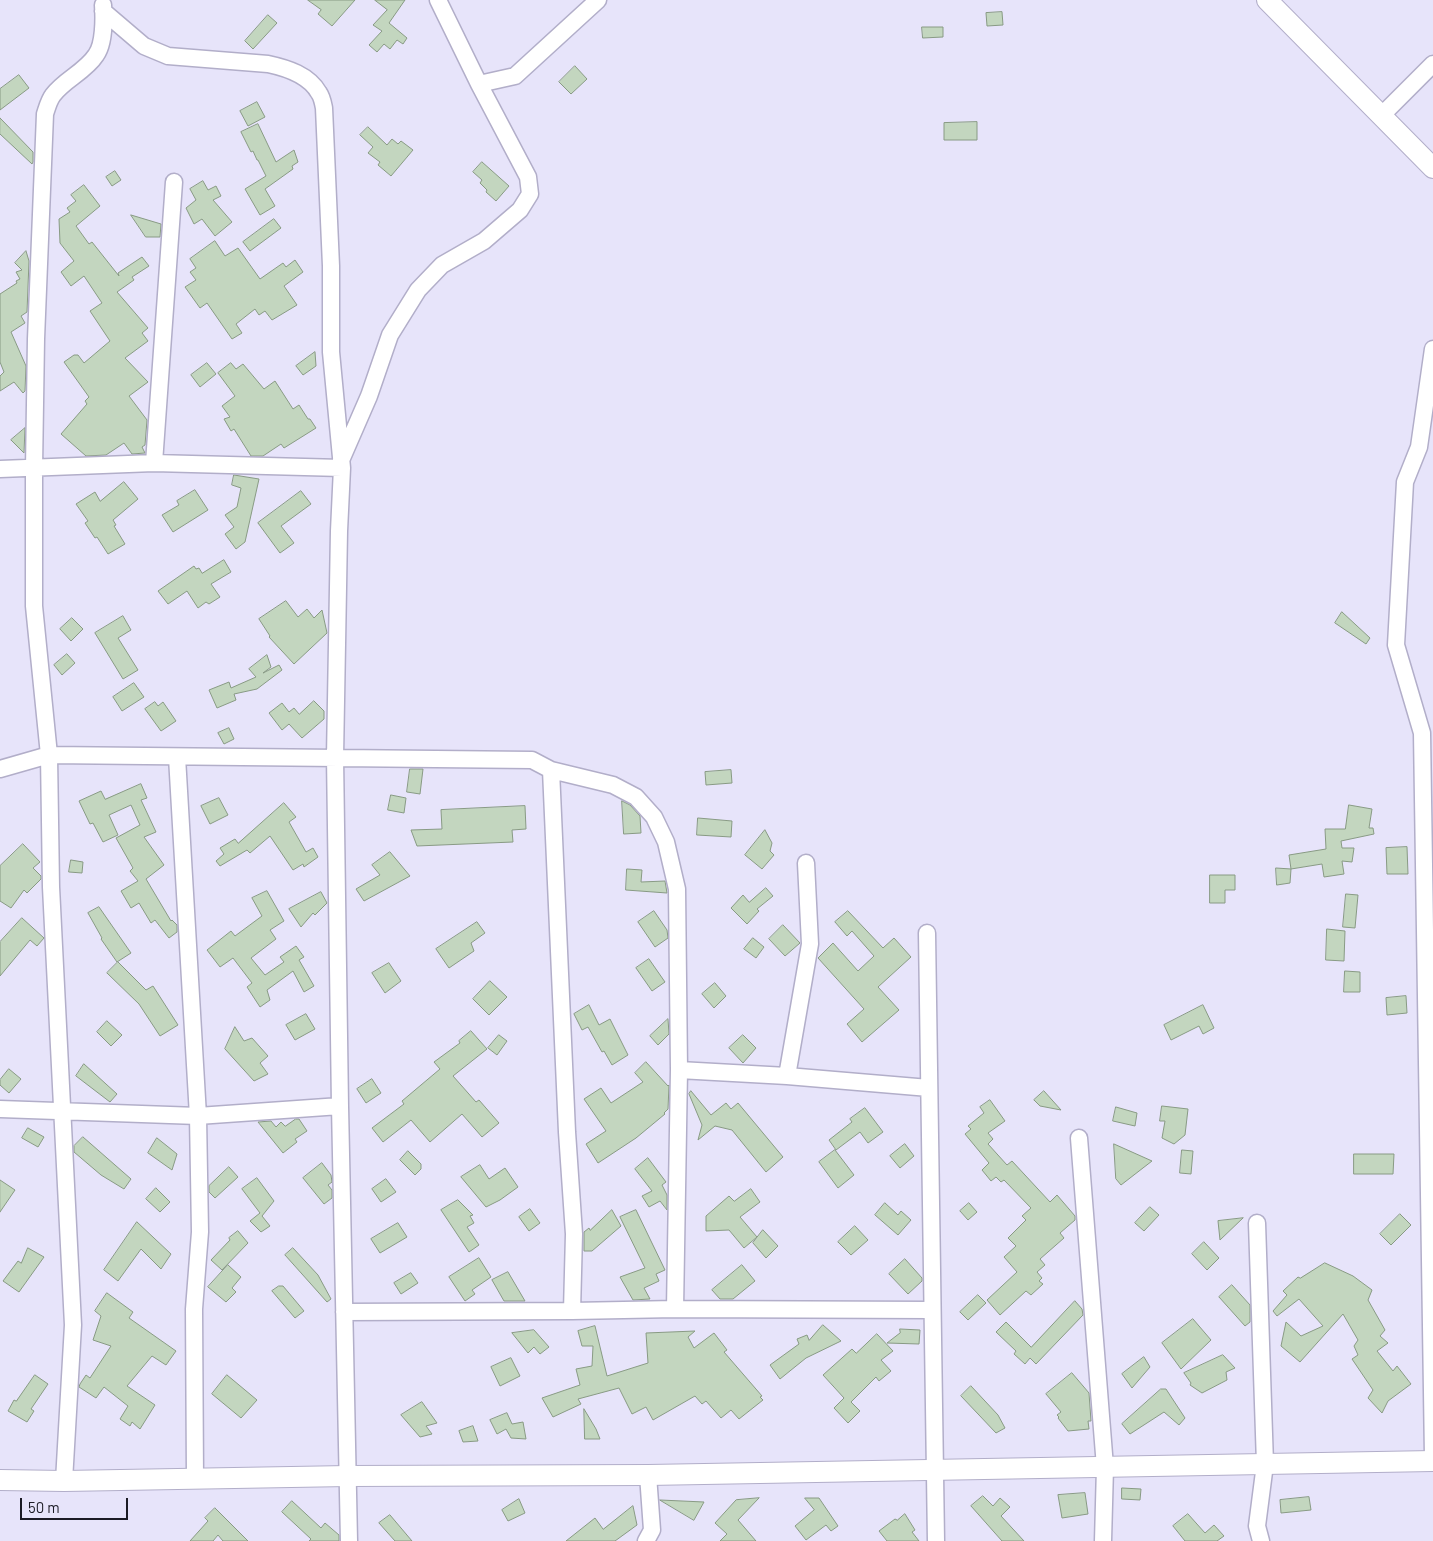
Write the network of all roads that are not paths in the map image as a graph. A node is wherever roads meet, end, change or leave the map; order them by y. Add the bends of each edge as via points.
1 (438, 0) edge
2 (598, 0) edge
3 (1267, 0) edge
4 (103, 6) edge
5 (1433, 64) edge
6 (479, 84) junction
7 (1382, 116) junction
8 (1433, 168) edge
9 (174, 182) dead end
10 (1433, 349) edge
11 (154, 463) junction
12 (341, 464) junction
13 (34, 468) junction
14 (0, 469) edge
15 (1428, 733) edge
16 (49, 755) junction
17 (177, 757) junction
18 (335, 757) junction
19 (0, 769) edge
20 (551, 770) junction
21 (806, 863) dead end
22 (927, 933) dead end
23 (679, 1070) junction
24 (787, 1076) junction
25 (929, 1088) junction
26 (340, 1106) junction
27 (0, 1109) edge
28 (63, 1111) junction
29 (198, 1116) junction
30 (1079, 1138) dead end
31 (1257, 1223) dead end
32 (675, 1309) junction
33 (932, 1310) junction
34 (572, 1311) junction
35 (344, 1312) junction
36 (1433, 1456) edge
37 (1433, 1461) edge
38 (1265, 1464) junction
39 (1104, 1467) junction
40 (936, 1470) junction
41 (648, 1475) junction
42 (348, 1476) junction
43 (195, 1479) junction
44 (0, 1480) edge
45 (64, 1481) junction
46 (349, 1541) edge
47 (646, 1541) edge
48 (936, 1541) edge
49 (1103, 1541) edge
50 (1261, 1541) edge

1 - 6 street
2 - 6 street via 515,76
3 - 7 street
4 - 12 street via 144,46 168,56 283,67 298,73 319,93 324,108 331,352
4 - 13 street via 102,37 97,54 52,96 45,114
5 - 7 street
6 - 12 street via 528,177 530,194 520,210 484,241 442,265 418,290 390,335
7 - 8 street
9 - 11 street
10 - 15 street via 1419,447 1405,482 1396,645
11 - 12 street
11 - 13 street
12 - 18 street
13 - 14 street
13 - 16 street via 34,606
15 - 36 street
16 - 17 street
16 - 19 street
16 - 28 street via 51,887
17 - 18 street
17 - 29 street
18 - 20 street via 532,760
18 - 26 street
20 - 23 street via 613,785 636,797 654,817 666,842 677,890
20 - 34 street via 574,1234
21 - 24 street via 810,944
22 - 25 street
23 - 24 street
23 - 32 street
24 - 25 street
25 - 33 street
26 - 29 street
26 - 35 street
27 - 28 street
28 - 29 street
28 - 45 street via 73,1325
29 - 43 street via 200,1232 194,1309
30 - 39 street
31 - 38 street
32 - 33 street
32 - 34 street
33 - 40 street
34 - 35 street
35 - 42 street
37 - 38 street
38 - 39 street
38 - 50 street via 1257,1526
39 - 40 street
39 - 49 street
40 - 41 street
40 - 48 street
41 - 42 street
41 - 47 street via 652,1530
42 - 43 street
42 - 46 street
43 - 45 street
44 - 45 street

